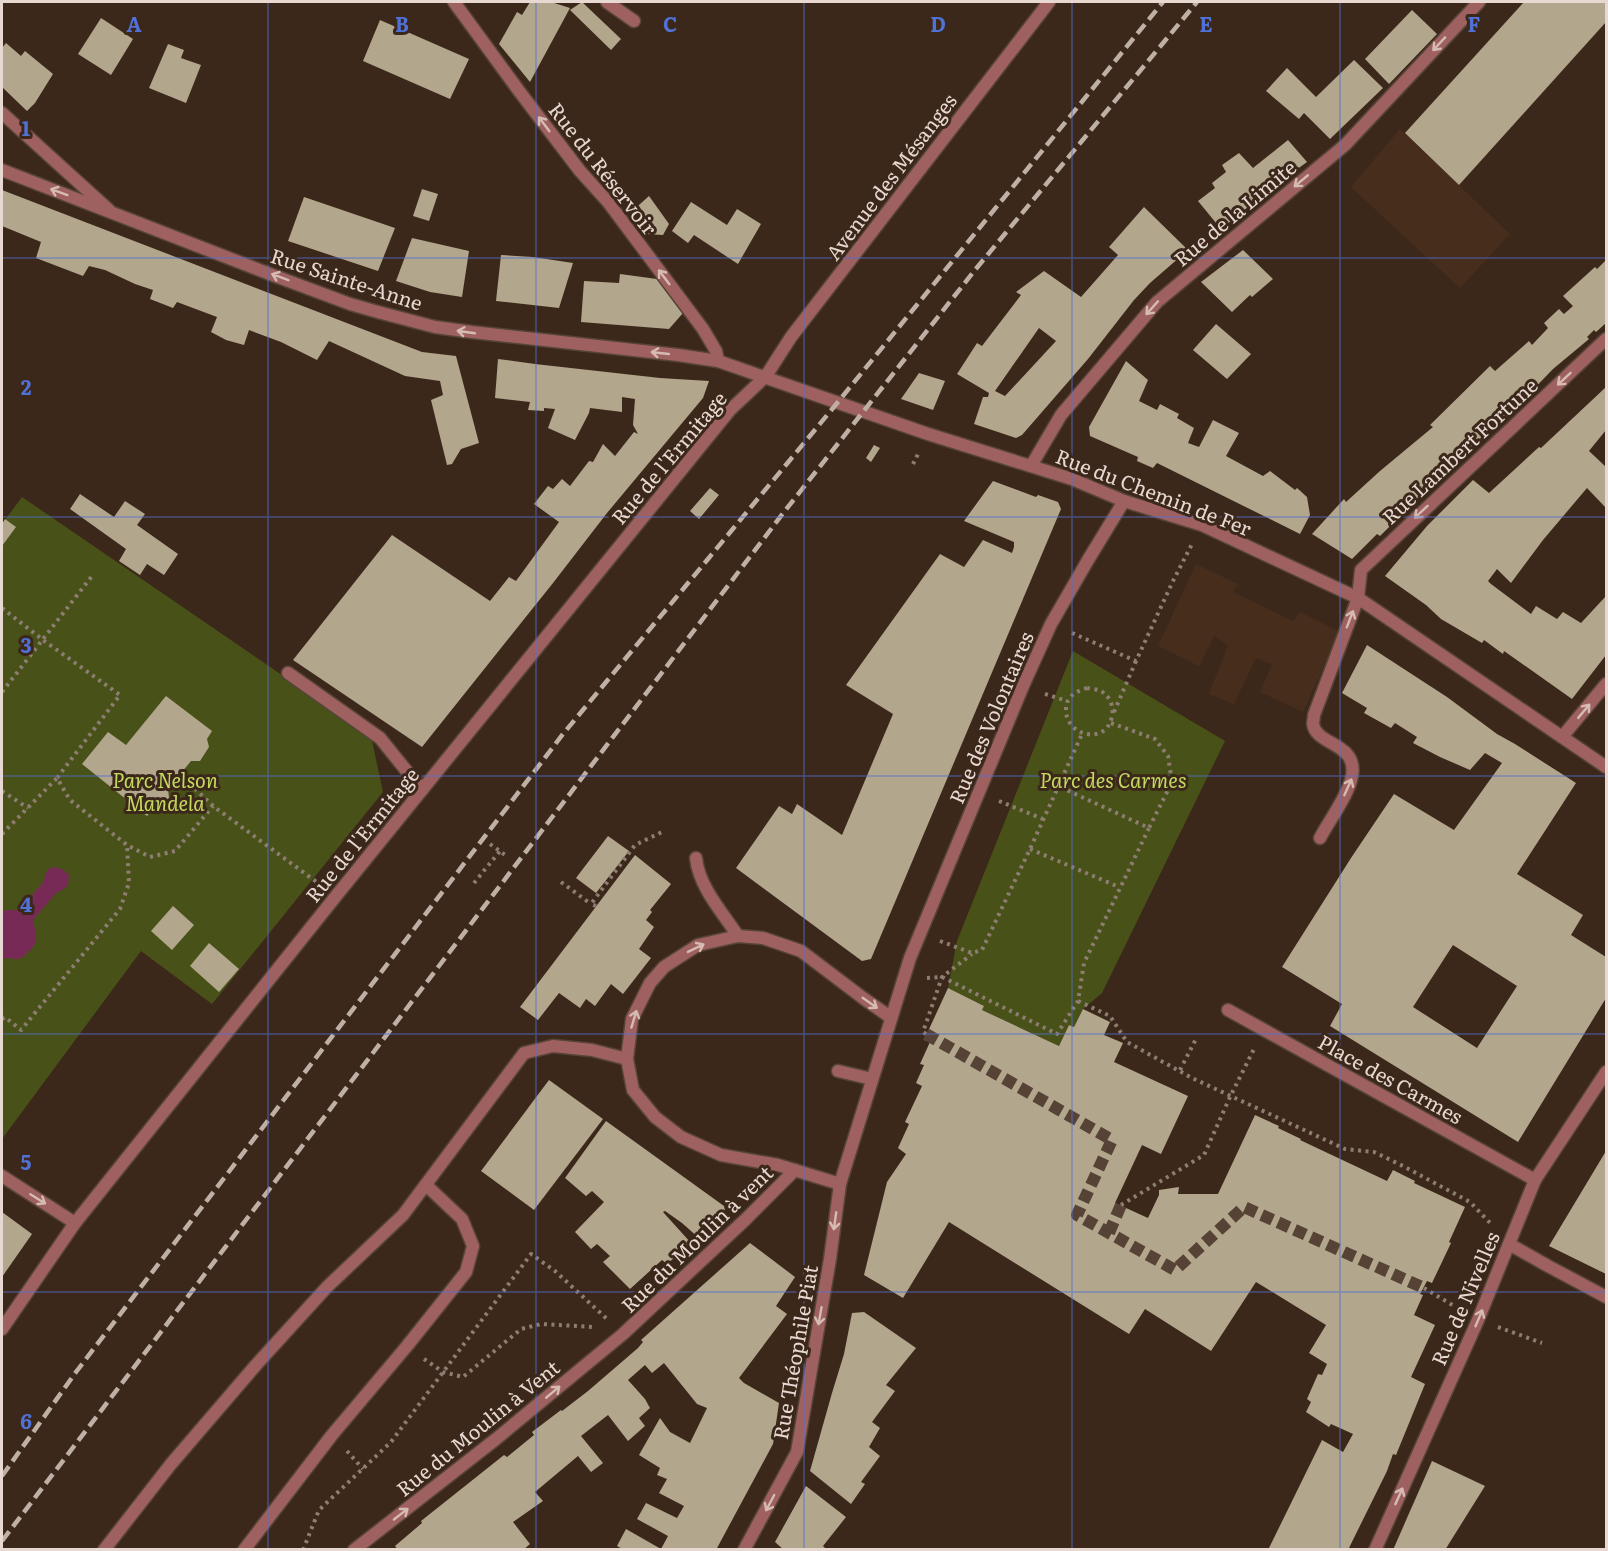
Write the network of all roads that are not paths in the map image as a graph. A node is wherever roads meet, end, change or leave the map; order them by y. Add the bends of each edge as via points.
1 (454, 2) edge
2 (607, 2) edge
3 (1048, 2) edge
4 (1479, 2) edge
5 (634, 21) dead end
6 (2, 113) edge
7 (2, 170) edge
8 (109, 210) junction
9 (1606, 339) edge
10 (718, 361) junction
11 (766, 376) junction
12 (1031, 466) junction
13 (1124, 501) junction
14 (1358, 598) junction
15 (288, 673) dead end
16 (1606, 684) edge
17 (1562, 737) junction
18 (1606, 767) edge
19 (422, 790) junction
20 (1320, 838) dead end
21 (696, 858) dead end
22 (738, 936) junction
23 (1228, 1010) dead end
24 (890, 1017) junction
25 (627, 1059) junction
26 (838, 1071) dead end
27 (1606, 1072) edge
28 (872, 1079) junction
29 (795, 1170) junction
30 (2, 1176) edge
31 (1535, 1180) junction
32 (840, 1184) junction
33 (426, 1185) junction
34 (75, 1223) junction
35 (1509, 1244) junction
36 (1606, 1297) edge
37 (2, 1329) edge
38 (619, 1331) joint
39 (104, 1550) edge
40 (244, 1550) edge
41 (354, 1550) edge
42 (744, 1550) edge
43 (1375, 1550) edge

10 -> 1 street, Rue du Réservoir via 703,329
2 - 5 street
3 - 11 street, Avenue des Mésanges
4 -> 12 street, Rue de la Limite via 1345,145 1157,302 1061,415
6 - 8 street
8 -> 7 street, Rue Sainte-Anne
10 -> 8 street, Rue Sainte-Anne via 435,327 350,304
9 -> 14 street, Rue Lambert Fortune via 1361,570
10 - 11 street, Rue Sainte-Anne
11 - 12 street, Rue du Chemin de Fer
11 - 19 street, Rue de l'Ermitage via 730,410
12 - 13 street, Rue du Chemin de Fer
13 - 14 street, Rue du Chemin de Fer via 1202,525
13 - 24 street, Rue des Volontaires via 1051,624 909,958
14 - 17 street, Rue du Chemin de Fer
20 -> 14 street via 1353,774 1352,761 1345,751 1318,734 1313,726 1314,715
15 - 19 street via 380,738
17 -> 16 street
17 - 18 street, Rue du Chemin de Fer
19 - 34 street, Rue de l'Ermitage
21 - 22 street via 705,888
22 -> 24 street via 763,938 801,951
25 -> 22 street via 632,1019 650,983 664,967 698,945
23 - 31 street, Place des Carmes
24 - 28 street, Rue des Volontaires
25 - 29 street via 633,1090 655,1116 681,1137 721,1155
25 - 33 street via 553,1046 524,1053
26 - 28 street
27 - 31 street, Rue de Nivelles
28 - 32 street, Rue Théophile Piat
29 - 32 street
29 - 38 street, Rue du Moulin à vent via 746,1219
30 -> 34 street
31 - 35 street, Rue de Nivelles
32 -> 42 street, Rue Théophile Piat via 797,1452
33 - 39 street via 403,1215 327,1287 256,1365
33 - 40 street via 462,1218 473,1246 466,1272
34 - 37 street, Rue de l'Ermitage
35 - 36 street
43 -> 35 street, Rue de Nivelles
41 -> 38 street, Rue du Moulin à Vent via 496,1439

